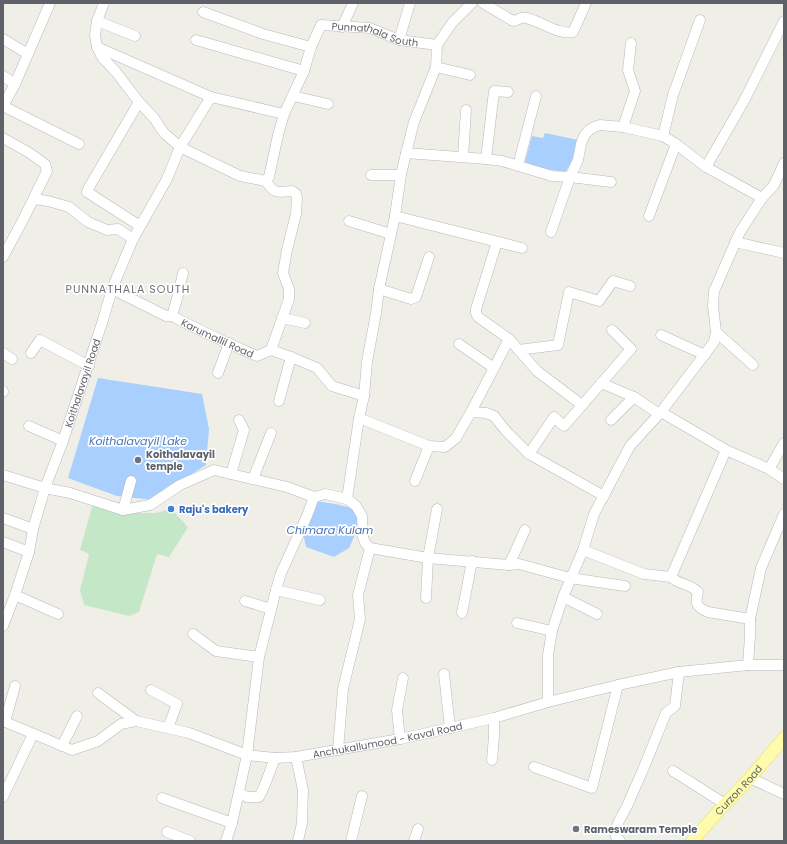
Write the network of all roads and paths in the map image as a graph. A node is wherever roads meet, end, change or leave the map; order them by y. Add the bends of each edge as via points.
1 (50, 3) edge
2 (104, 3) edge
3 (353, 3) edge
4 (410, 3) edge
5 (472, 3) edge
6 (483, 3) edge
7 (586, 3) edge
8 (203, 12) dead end
9 (700, 20) dead end
10 (96, 21) junction
11 (784, 21) edge
12 (342, 27) junction
13 (135, 36) dead end
14 (3, 39) edge
15 (196, 40) dead end
16 (399, 40) junction
17 (631, 43) dead end
18 (436, 45) junction
19 (97, 47) junction
20 (311, 47) junction
21 (28, 54) junction
22 (436, 67) junction
23 (304, 71) junction
24 (470, 75) dead end
25 (3, 76) edge
26 (15, 84) junction
27 (508, 92) dead end
28 (293, 96) junction
29 (536, 96) dead end
30 (211, 97) junction
31 (139, 102) junction
32 (328, 104) dead end
33 (3, 106) edge
34 (466, 110) dead end
35 (284, 114) junction
36 (623, 127) junction
37 (663, 136) junction
38 (3, 138) edge
39 (79, 144) dead end
40 (676, 144) junction
41 (180, 147) junction
42 (406, 153) junction
43 (463, 157) junction
44 (486, 159) junction
45 (784, 163) edge
46 (518, 166) junction
47 (706, 167) junction
48 (371, 175) dead end
49 (401, 175) junction
50 (570, 177) junction
51 (266, 181) junction
52 (610, 182) dead end
53 (779, 184) edge
54 (762, 198) junction
55 (34, 199) junction
56 (395, 216) junction
57 (649, 216) dead end
58 (349, 221) dead end
59 (140, 226) junction
60 (551, 232) dead end
61 (391, 234) junction
62 (133, 239) junction
63 (497, 242) junction
64 (736, 242) junction
65 (522, 248) dead end
66 (784, 253) edge
67 (3, 257) edge
68 (429, 257) dead end
69 (183, 273) dead end
70 (630, 286) dead end
71 (112, 289) junction
72 (379, 289) junction
73 (172, 316) junction
74 (282, 318) junction
75 (305, 323) dead end
76 (612, 330) dead end
77 (716, 332) junction
78 (661, 335) dead end
79 (509, 339) junction
80 (229, 344) junction
81 (459, 344) dead end
82 (271, 350) junction
83 (518, 350) junction
84 (30, 352) dead end
85 (705, 355) junction
86 (291, 357) junction
87 (752, 365) dead end
88 (89, 366) junction
89 (494, 368) junction
90 (218, 373) dead end
91 (602, 383) junction
92 (364, 396) junction
93 (634, 397) junction
94 (279, 401) dead end
95 (582, 405) junction
96 (471, 412) junction
97 (660, 413) junction
98 (358, 418) junction
99 (239, 420) dead end
100 (611, 420) dead end
101 (29, 426) dead end
102 (271, 433) dead end
103 (64, 441) junction
104 (784, 443) edge
105 (429, 446) junction
106 (726, 450) junction
107 (529, 454) junction
108 (769, 469) junction
109 (230, 474) junction
110 (3, 475) edge
111 (253, 479) junction
112 (784, 479) edge
113 (131, 481) dead end
114 (415, 481) dead end
115 (45, 488) junction
116 (604, 496) junction
117 (314, 497) junction
118 (348, 499) junction
119 (437, 509) dead end
120 (123, 510) junction
121 (784, 514) edge
122 (3, 518) edge
123 (33, 529) junction
124 (525, 530) dead end
125 (3, 542) edge
126 (370, 548) junction
127 (583, 550) junction
128 (29, 552) junction
129 (428, 558) junction
130 (472, 561) junction
131 (509, 565) junction
132 (570, 578) junction
133 (671, 578) junction
134 (625, 586) dead end
135 (276, 590) junction
136 (15, 595) junction
137 (426, 598) dead end
138 (563, 598) junction
139 (320, 600) dead end
140 (245, 601) dead end
141 (271, 610) junction
142 (462, 613) dead end
143 (58, 614) dead end
144 (597, 614) dead end
145 (750, 618) junction
146 (517, 624) dead end
147 (3, 626) edge
148 (552, 631) junction
149 (193, 634) dead end
150 (259, 657) junction
151 (748, 665) junction
152 (784, 665) edge
153 (679, 672) junction
154 (444, 674) dead end
155 (403, 678) dead end
156 (618, 685) junction
157 (15, 686) dead end
158 (151, 690) dead end
159 (98, 692) dead end
160 (548, 702) junction
161 (77, 716) dead end
162 (494, 718) junction
163 (136, 721) junction
164 (4, 722) edge
165 (168, 728) junction
166 (450, 728) junction
167 (32, 734) junction
168 (784, 738) edge
169 (400, 739) junction
170 (62, 746) junction
171 (338, 750) junction
172 (247, 755) junction
173 (296, 757) junction
174 (275, 758) junction
175 (492, 760) dead end
176 (534, 768) dead end
177 (673, 771) dead end
178 (750, 778) junction
179 (239, 793) junction
180 (784, 794) edge
181 (362, 796) dead end
182 (3, 797) edge
183 (162, 798) dead end
184 (725, 804) junction
185 (232, 823) junction
186 (418, 829) dead end
187 (166, 832) dead end
188 (190, 841) edge
189 (226, 841) edge
190 (298, 841) edge
191 (351, 841) edge
192 (414, 841) edge
193 (620, 841) edge
194 (692, 841) edge

1 - 21 street
2 - 10 street
3 - 12 street
4 - 16 street
5 - 18 street via 452,23
6 - 7 street via 513,21 528,18 554,29 573,32
8 - 20 street via 263,34
9 - 37 street via 673,95
10 - 13 street
10 - 19 street
11 - 47 street
12 - 16 street, Punnathala South via 370,28
12 - 20 street, Punnathala South via 321,25
14 - 21 street
15 - 23 street
16 - 18 street, Punnathala South
17 - 36 street via 628,70 635,91
18 - 22 street
19 - 30 street
19 - 31 street via 102,58
20 - 23 street, Punnathala South
21 - 26 street
22 - 24 street
22 - 42 street via 414,122
23 - 28 street, Punnathala South
25 - 26 street
26 - 33 street
27 - 44 street via 494,91
28 - 32 street
28 - 35 street, Punnathala South
29 - 46 street
30 - 35 street
30 - 41 street
31 - 41 street via 164,133
31 - 59 street via 86,192
33 - 39 street
34 - 43 street
35 - 51 street, Punnathala South via 270,177
36 - 37 street
36 - 50 street via 594,126 589,130 580,144 578,160
37 - 40 street
38 - 55 street via 45,164 47,171
40 - 47 street
40 - 57 street
41 - 51 street via 240,176
41 - 59 street, Koithalavayil Road via 167,179
42 - 43 street
42 - 49 street
43 - 44 street
44 - 46 street
45 - 53 street
46 - 50 street via 552,176
47 - 54 street
48 - 49 street
49 - 56 street
50 - 52 street
50 - 60 street
51 - 74 street via 276,192 292,191 297,198 283,273 289,299
53 - 54 street
54 - 64 street
55 - 62 street via 69,207 88,222 107,230 118,230
55 - 67 street
56 - 61 street
56 - 63 street
58 - 61 street
59 - 62 street, Koithalavayil Road
61 - 72 street
62 - 71 street, Koithalavayil Road
63 - 65 street
63 - 79 street via 476,313
64 - 66 street
64 - 77 street via 714,291
68 - 72 street via 416,297 410,299
69 - 73 street
70 - 83 street via 613,281 599,301 569,292 558,345
71 - 73 street, Karumallil Road via 166,316
71 - 88 street, Koithalavayil Road
72 - 92 street
73 - 80 street, Karumallil Road
74 - 75 street
74 - 82 street
76 - 91 street via 631,349
77 - 85 street via 714,342
77 - 87 street
78 - 85 street
79 - 83 street
79 - 89 street
80 - 82 street, Karumallil Road via 257,356
80 - 90 street
81 - 89 street
82 - 86 street, Karumallil Road
83 - 95 street via 537,371
84 - 88 street via 40,340
85 - 97 street
86 - 92 street, Karumallil Road via 317,368 332,386
86 - 94 street
88 - 103 street, Koithalavayil Road
89 - 96 street
91 - 93 street
91 - 95 street
92 - 98 street
93 - 97 street
93 - 100 street
95 - 107 street via 564,426 554,417
96 - 105 street via 456,438 445,447
96 - 107 street via 494,416
97 - 106 street
97 - 116 street via 630,446
98 - 105 street
98 - 118 street
99 - 109 street via 244,430
101 - 103 street
102 - 111 street
103 - 115 street, Koithalavayil Road
104 - 108 street
105 - 114 street
106 - 108 street
106 - 133 street
107 - 116 street
108 - 112 street
109 - 111 street
109 - 120 street via 214,470 180,485 150,505
110 - 115 street
111 - 117 street
113 - 120 street
115 - 120 street
115 - 123 street, Koithalavayil Road
116 - 127 street via 594,514
117 - 118 street via 325,494
117 - 135 street
118 - 126 street via 362,516 363,537
119 - 129 street
121 - 145 street via 761,568
122 - 123 street
123 - 128 street, Koithalavayil Road
124 - 131 street
125 - 128 street
126 - 129 street
126 - 171 street via 358,595 360,619 343,689
127 - 132 street
127 - 133 street via 644,574
128 - 136 street, Koithalavayil Road
129 - 130 street
129 - 137 street
130 - 131 street
130 - 142 street
131 - 132 street via 519,564
132 - 134 street
132 - 138 street
133 - 145 street via 698,592 695,601 702,610
135 - 139 street
135 - 141 street
136 - 143 street
136 - 147 street, Koithalavayil Road
138 - 144 street
138 - 148 street
140 - 141 street
141 - 150 street
145 - 151 street
146 - 148 street
148 - 160 street via 548,655
149 - 150 street via 216,651
150 - 172 street
151 - 152 street, Anchukallumood - Kaval Road
151 - 153 street, Anchukallumood - Kaval Road
153 - 156 street, Anchukallumood - Kaval Road
153 - 193 street via 675,706 666,713 615,831
154 - 166 street
155 - 169 street via 397,710
156 - 160 street, Anchukallumood - Kaval Road
156 - 176 street via 592,788
157 - 164 street
158 - 165 street via 177,704
159 - 163 street
160 - 162 street, Anchukallumood - Kaval Road
161 - 170 street
162 - 166 street, Anchukallumood - Kaval Road
162 - 175 street
163 - 165 street, Anchukallumood - Kaval Road
163 - 170 street, Anchukallumood - Kaval Road via 121,724 98,741 72,750
164 - 167 street, Anchukallumood - Kaval Road
165 - 172 street, Anchukallumood - Kaval Road
166 - 169 street, Anchukallumood - Kaval Road
167 - 170 street, Anchukallumood - Kaval Road
167 - 182 street
168 - 178 main road, Curzon Road
169 - 171 street, Anchukallumood - Kaval Road
171 - 173 street, Anchukallumood - Kaval Road
172 - 174 street, Anchukallumood - Kaval Road
172 - 179 street
173 - 174 street, Anchukallumood - Kaval Road
173 - 190 street via 303,790 302,823
174 - 179 street via 259,797 247,797
177 - 184 street
178 - 180 street
178 - 184 main road, Curzon Road
179 - 185 street
181 - 191 street
183 - 185 street
184 - 194 main road, Curzon Road
185 - 189 street
186 - 192 street
187 - 188 street

